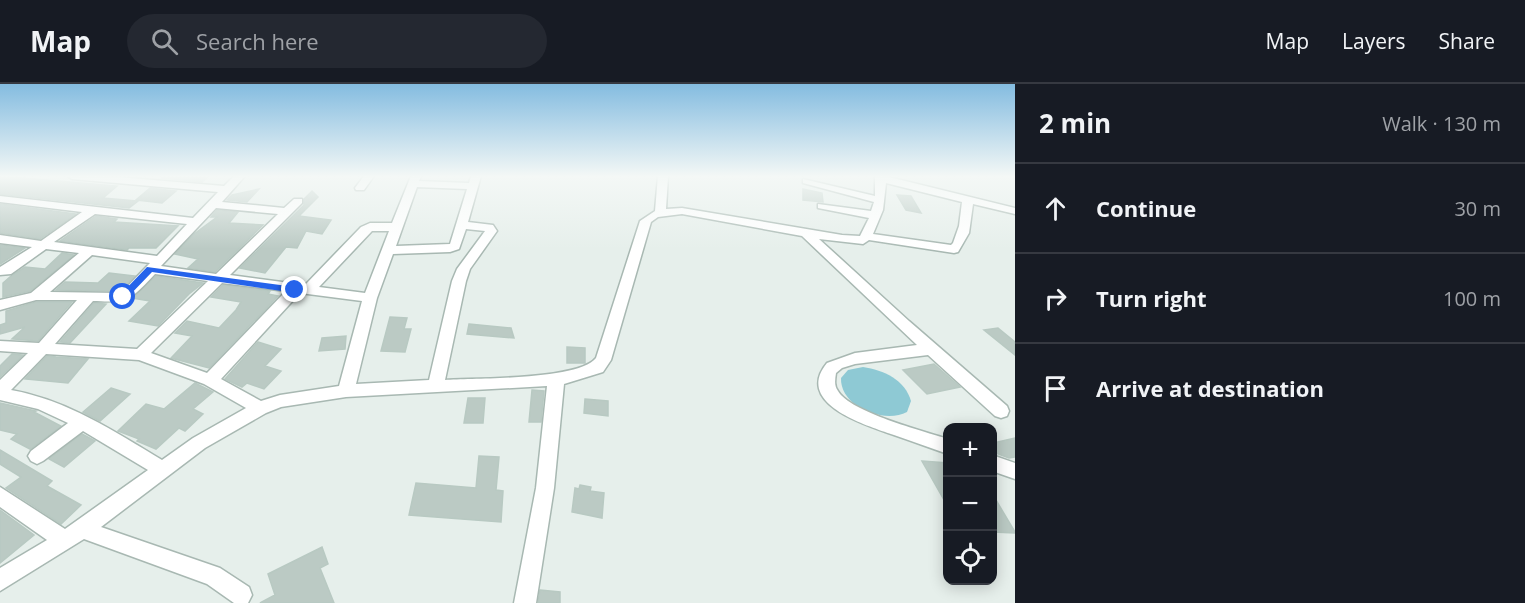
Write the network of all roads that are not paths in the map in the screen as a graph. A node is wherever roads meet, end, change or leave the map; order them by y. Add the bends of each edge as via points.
1 (10, 200) edge
2 (217, 200) edge
3 (406, 200) edge
4 (468, 200) edge
5 (660, 200) edge
6 (857, 200) edge
7 (878, 200) edge
8 (968, 200) joint
9 (298, 201) dead end
10 (213, 204) junction
11 (822, 206) dead end
12 (877, 208) junction
13 (92, 210) junction
14 (286, 212) junction
15 (662, 212) junction
16 (1014, 213) edge
17 (196, 222) junction
18 (461, 225) junction
19 (396, 227) junction
20 (806, 233) junction
21 (866, 236) junction
22 (0, 239) edge
23 (44, 244) junction
24 (387, 250) junction
25 (88, 251) junction
26 (155, 264) junction
27 (2, 272) edge
28 (217, 279) junction
29 (301, 290) junction
30 (36, 296) junction
31 (89, 296) junction
32 (370, 298) junction
33 (0, 305) edge
34 (0, 346) edge
35 (43, 348) junction
36 (930, 349) junction
37 (140, 355) junction
38 (210, 380) junction
39 (556, 380) junction
40 (436, 386) junction
41 (346, 391) junction
42 (0, 392) edge
43 (260, 408) junction
44 (1001, 411) dead end
45 (82, 422) junction
46 (943, 445) edge
47 (37, 456) dead end
48 (997, 464) edge
49 (162, 469) junction
50 (1015, 471) edge
51 (0, 496) edge
52 (82, 529) junction
53 (64, 540) junction
54 (0, 580) edge
55 (241, 595) dead end
56 (525, 603) edge

1 - 13 street
2 - 10 street
3 - 19 street
4 - 18 street
5 - 15 street
6 - 12 street
7 - 12 street
8 - 16 street
8 - 21 street via 963,233 954,249
9 - 14 street
10 - 14 street
10 - 17 street
11 - 12 street
12 - 21 street via 872,230
13 - 17 street
13 - 23 street
14 - 28 street
15 - 20 street via 682,211
15 - 39 street via 646,221 603,360 597,368
17 - 26 street
18 - 24 street via 451,248
18 - 40 street via 491,231 464,268 459,282
19 - 24 street
19 - 29 street via 365,230
20 - 21 street via 854,241
20 - 36 street
22 - 23 street
23 - 25 street
23 - 27 street
24 - 32 street
25 - 26 street
25 - 30 street
26 - 28 street
26 - 31 street via 123,297
28 - 29 street
28 - 37 street
29 - 32 street
29 - 38 street
30 - 31 street
30 - 33 street
31 - 35 street
32 - 41 street
34 - 35 street
35 - 37 street
35 - 42 street
36 - 44 street
36 - 46 street via 844,361 828,371 826,378 839,405
37 - 38 street
38 - 43 street
39 - 40 street
39 - 56 street via 545,488
40 - 41 street
41 - 43 street
42 - 45 street via 43,403
43 - 49 street
45 - 47 street
45 - 49 street
48 - 50 street
49 - 52 street
51 - 53 street
52 - 53 street
52 - 55 street via 213,574
53 - 54 street

